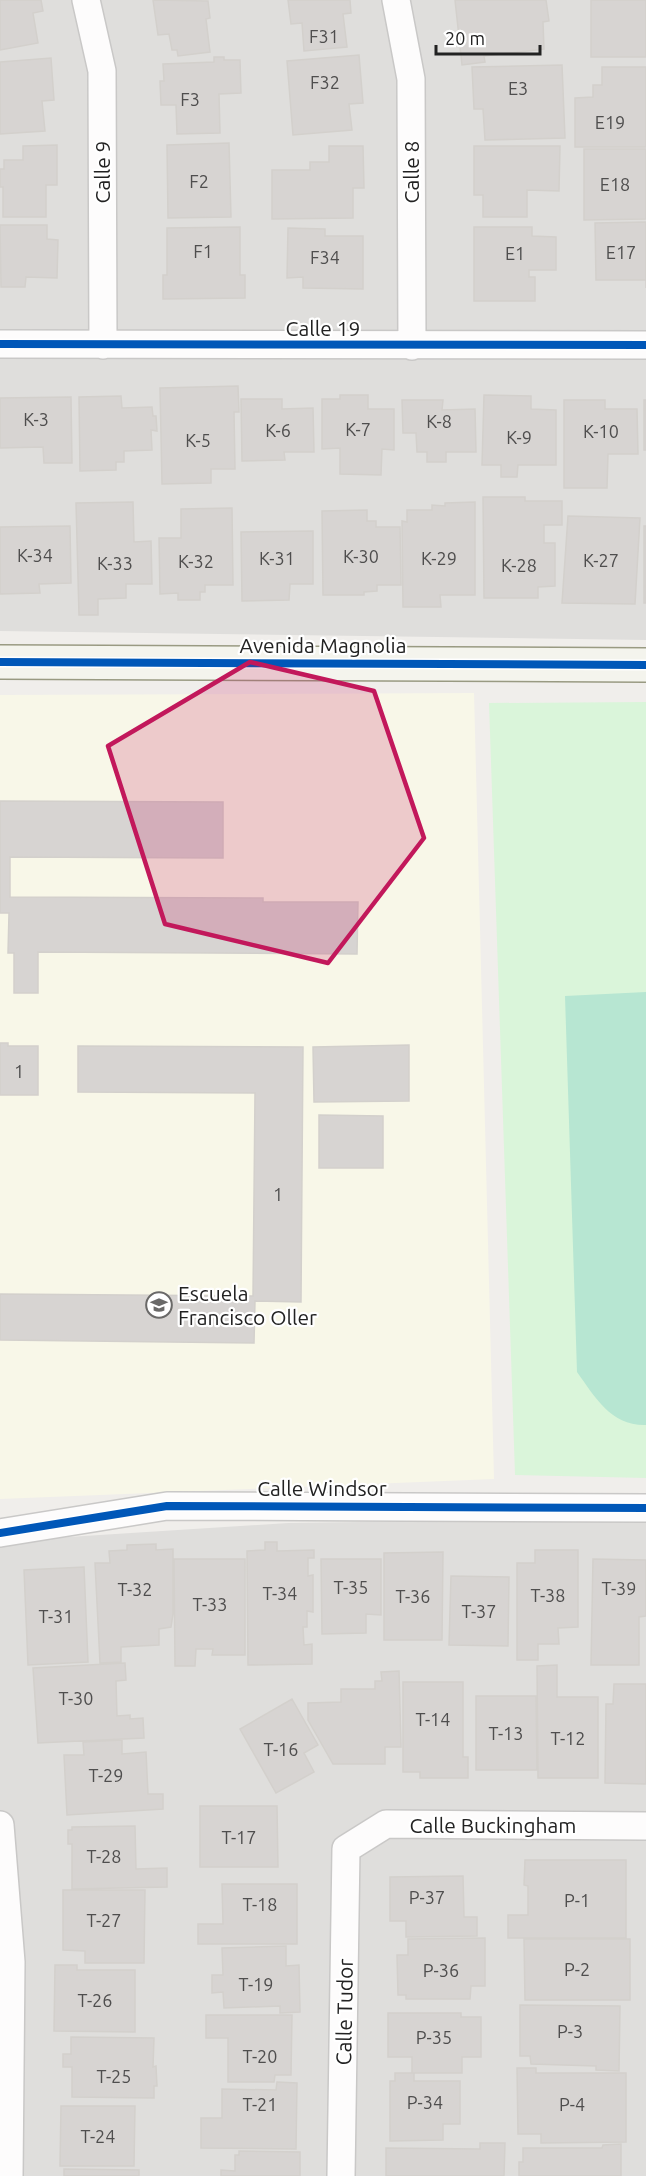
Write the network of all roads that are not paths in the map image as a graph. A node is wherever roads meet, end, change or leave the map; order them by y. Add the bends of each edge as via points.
1 (86, 0) edge
2 (396, 0) edge
3 (0, 344) edge
4 (103, 345) junction
5 (646, 345) edge
6 (412, 346) junction
7 (0, 662) edge
8 (646, 665) edge
9 (646, 1508) edge
10 (0, 1533) edge
11 (0, 1826) edge
12 (646, 1826) edge
13 (346, 1849) joint
14 (6, 1961) edge
15 (9, 2176) edge
16 (341, 2176) edge

1 - 4 street, Calle 9 via 102,71
2 - 6 street, Calle 8 via 411,79
3 - 4 street, Calle 19
4 - 6 street, Calle 19
5 - 6 street, Calle 19
7 - 8 street, Avenida Magnolia
9 - 10 street, Calle Windsor via 166,1506
11 - 14 street
12 - 13 street, Calle Buckingham via 386,1824
13 - 16 street, Calle Tudor
14 - 15 street

